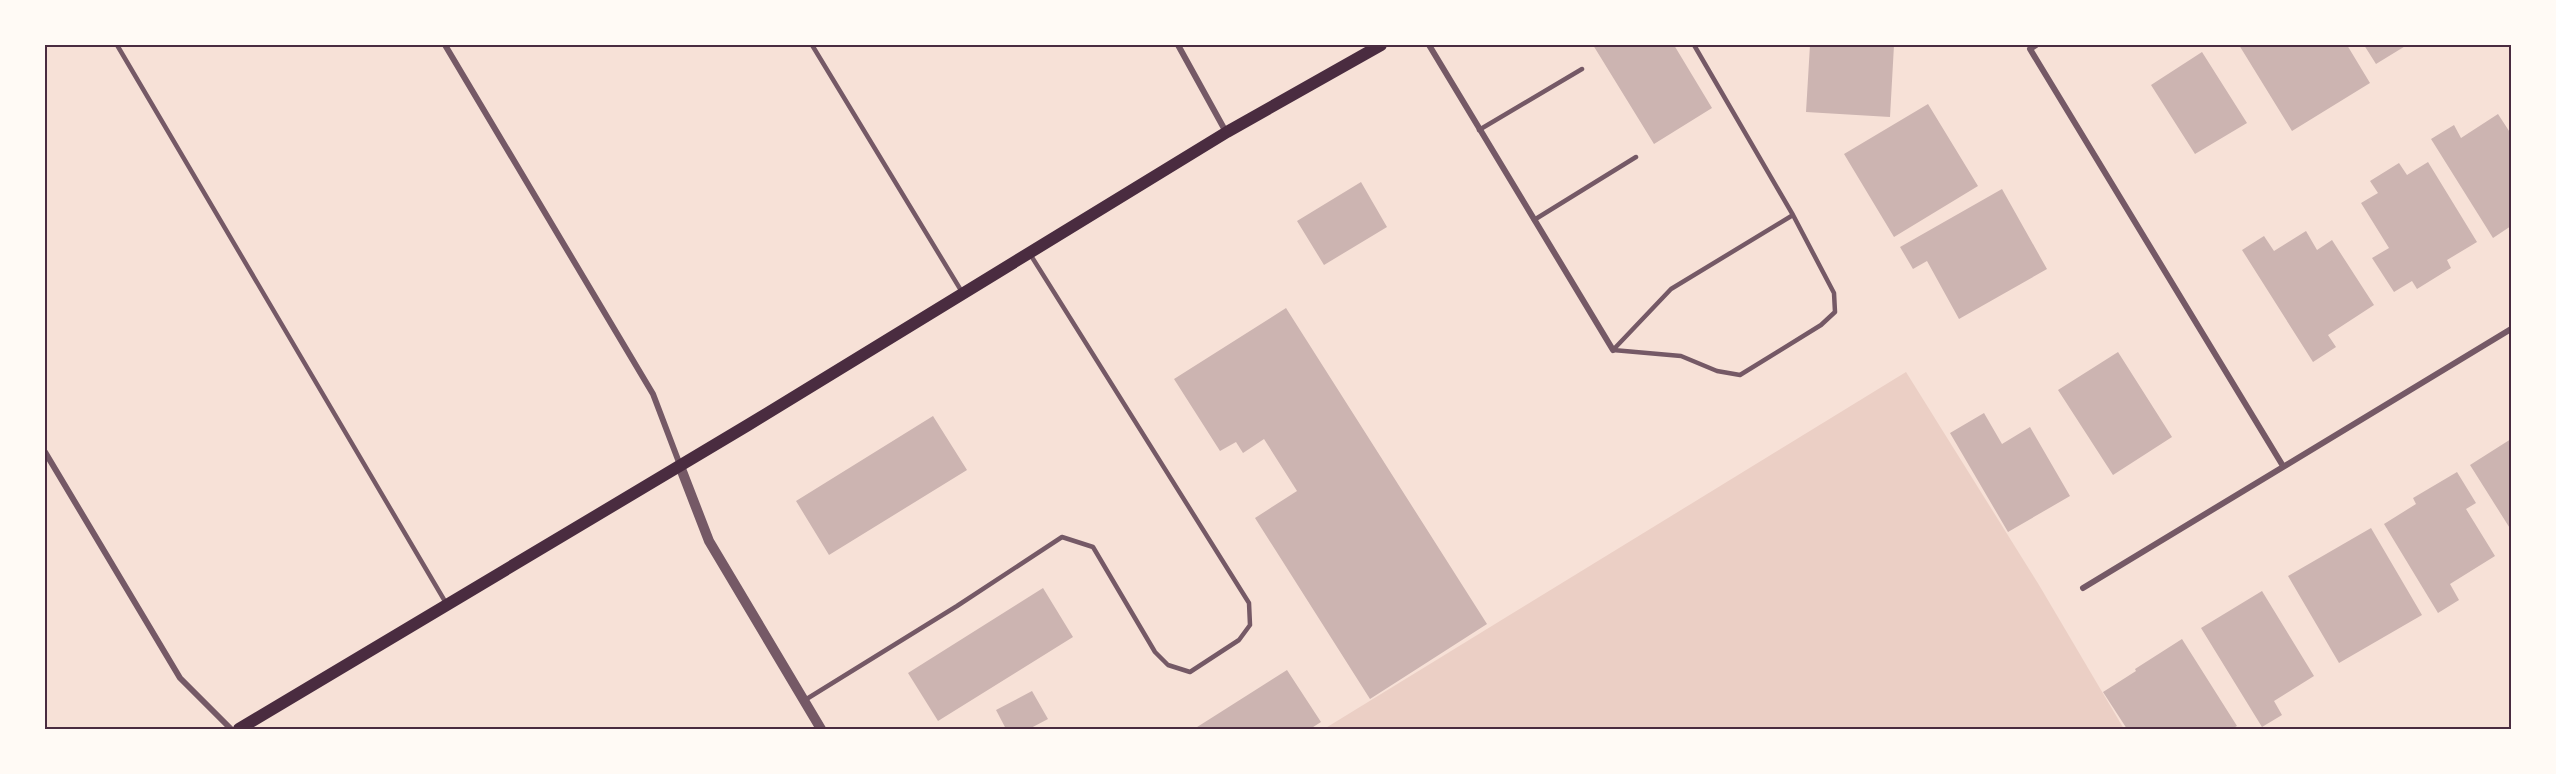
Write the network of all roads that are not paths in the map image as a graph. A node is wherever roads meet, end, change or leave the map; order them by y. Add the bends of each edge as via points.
1 (117, 45) edge
2 (446, 45) edge
3 (812, 45) edge
4 (1178, 45) edge
5 (1381, 45) edge
6 (1429, 45) edge
7 (1694, 45) edge
8 (2036, 45) edge
9 (1582, 69) dead end
10 (1479, 130) junction
11 (1227, 132) junction
12 (1636, 157) dead end
13 (1793, 215) junction
14 (1534, 220) junction
15 (1030, 254) junction
16 (963, 295) junction
17 (2511, 329) edge
18 (1612, 350) junction
19 (45, 452) edge
20 (680, 466) junction
21 (2283, 466) junction
22 (2084, 588) dead end
23 (447, 604) junction
24 (804, 700) junction
25 (231, 729) edge
26 (239, 729) edge
27 (821, 729) edge

1 - 23 lane
2 - 20 street via 652,394
3 - 16 lane
4 - 11 street
5 - 11 main road
6 - 10 street
7 - 13 lane
8 - 21 street via 2030,49
9 - 10 lane
10 - 14 street
11 - 15 main road
12 - 14 lane
13 - 18 lane via 1671,289
13 - 18 lane via 1834,293 1835,312 1821,325 1740,375 1717,371 1682,356
14 - 18 street
15 - 16 main road
15 - 24 lane via 1249,603 1250,625 1239,640 1190,672 1168,665 1155,652 1093,547 1062,537
16 - 20 main road
17 - 21 street
19 - 25 street via 180,678
20 - 23 main road
20 - 24 street via 709,541
21 - 22 street
23 - 26 main road
24 - 27 street

